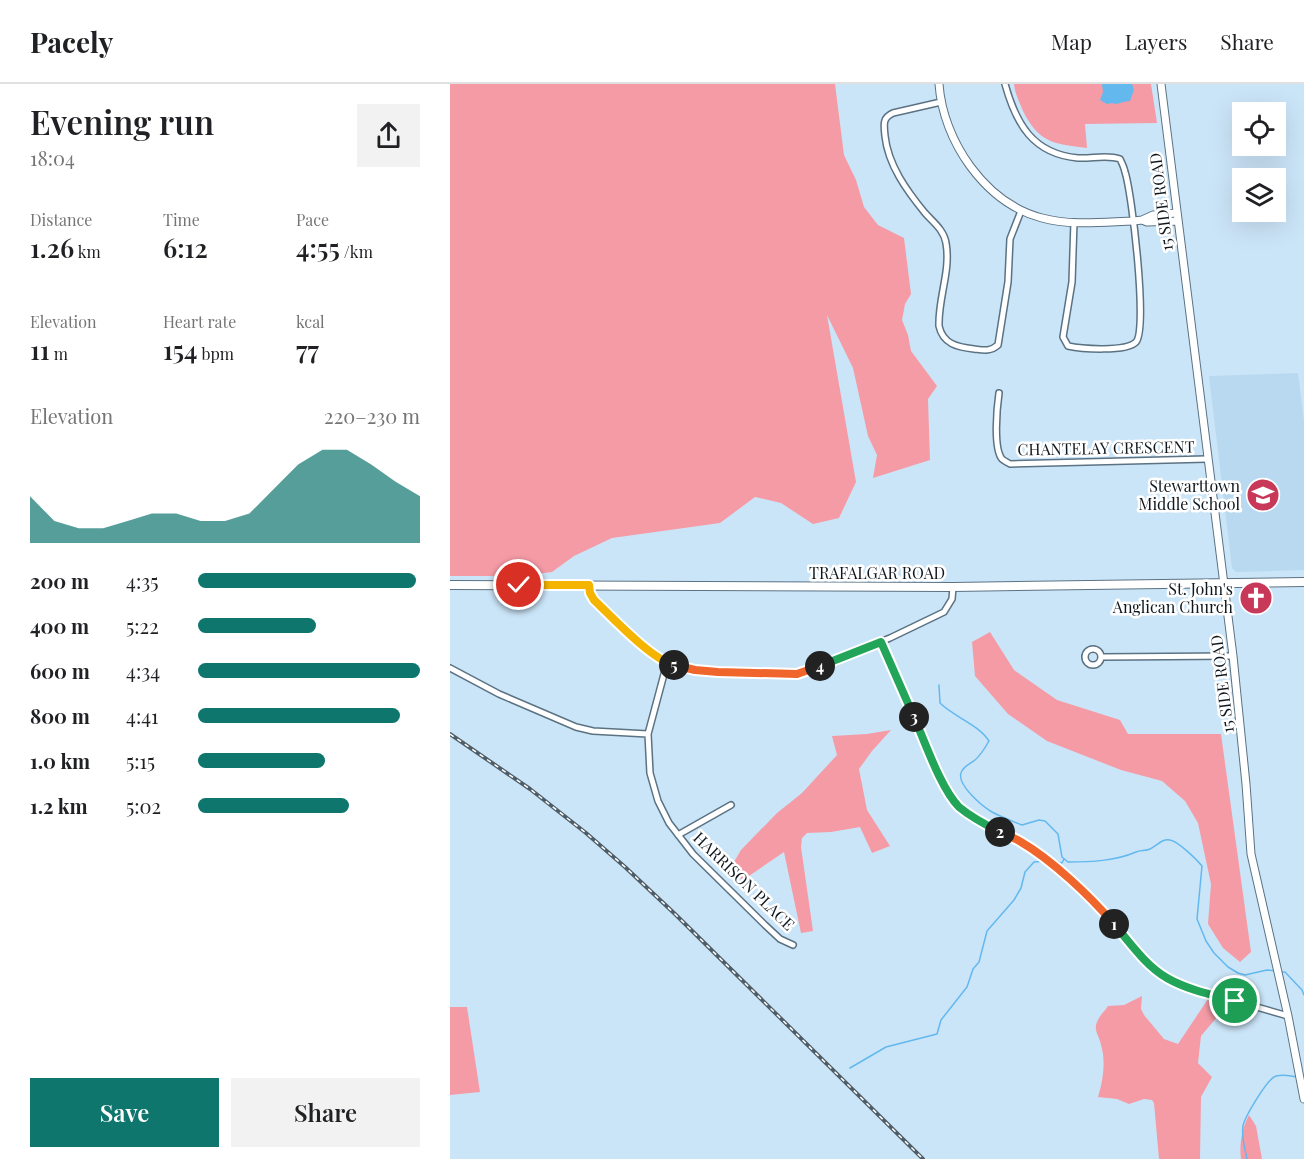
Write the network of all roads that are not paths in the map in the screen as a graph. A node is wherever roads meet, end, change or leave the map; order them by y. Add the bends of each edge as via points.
1 (939, 84) edge
2 (1005, 84) edge
3 (1161, 84) edge
4 (941, 102) junction
5 (1022, 211) junction
6 (1176, 213) junction
7 (1142, 220) junction
8 (1134, 221) junction
9 (1177, 221) junction
10 (1074, 222) junction
11 (999, 393) dead end
12 (1207, 459) junction
13 (1222, 582) junction
14 (1304, 582) edge
15 (450, 585) edge
16 (589, 585) junction
17 (953, 587) junction
18 (881, 642) junction
19 (1233, 656) junction
20 (1101, 657) dead end
21 (667, 663) junction
22 (450, 668) edge
23 (648, 734) junction
24 (731, 805) dead end
25 (678, 835) junction
26 (793, 945) dead end
27 (1288, 1016) junction
28 (1304, 1099) edge

1 - 4 street
2 - 8 street via 1016,118 1036,143 1055,153 1079,158 1120,159
3 - 6 street, 15 SIDE ROAD
4 - 5 street via 954,139 973,171 996,194
4 - 5 street via 893,112 884,123 887,147 900,178 945,240 946,274 939,326 952,345 991,350 998,345 1010,239
5 - 10 street
6 - 7 street
6 - 9 street, 15 SIDE ROAD
7 - 8 street
7 - 9 street
8 - 10 street
8 - 10 street via 1140,336 1127,347 1108,348 1068,346 1063,337 1072,282
9 - 12 street, 15 SIDE ROAD
11 - 12 street, CHANTELAY CRESCENT via 999,452 1010,464
12 - 13 street, 15 SIDE ROAD
13 - 14 main road, TRAFALGAR ROAD
13 - 17 main road, TRAFALGAR ROAD
13 - 19 street, 15 SIDE ROAD
15 - 16 main road, TRAFALGAR ROAD
16 - 17 main road, TRAFALGAR ROAD
16 - 21 street via 594,600
17 - 18 street via 952,599 944,612
18 - 21 street via 797,674 718,672
18 - 27 street via 946,790 959,807 1046,859 1165,977 1183,986
19 - 20 street
19 - 27 street, 15 SIDE ROAD via 1251,854
21 - 23 street, HARRISON PLACE
22 - 23 street via 576,728
23 - 25 street, HARRISON PLACE via 650,773 658,801
24 - 25 street
25 - 26 street, HARRISON PLACE via 765,925
27 - 28 street, 15 SIDE ROAD

